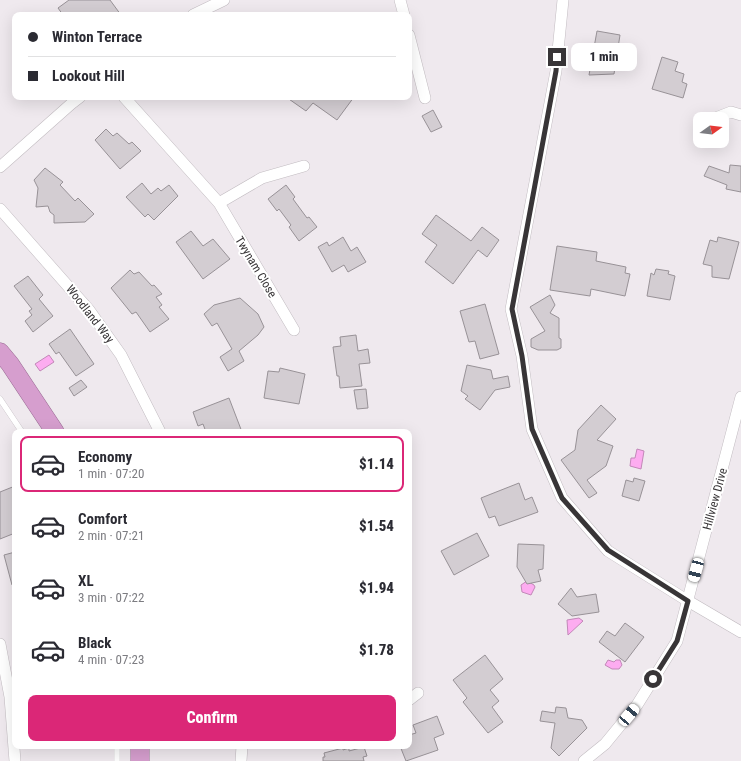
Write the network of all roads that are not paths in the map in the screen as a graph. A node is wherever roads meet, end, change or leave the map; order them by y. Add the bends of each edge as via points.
1 (224, 0) edge
2 (400, 0) edge
3 (564, 0) edge
4 (199, 12) edge
5 (403, 12) edge
6 (412, 47) edge
7 (425, 98) dead end
8 (76, 100) edge
9 (127, 100) edge
10 (729, 113) edge
11 (741, 115) edge
12 (304, 166) dead end
13 (0, 167) edge
14 (218, 203) junction
15 (0, 209) edge
16 (294, 330) dead end
17 (0, 352) edge
18 (0, 399) edge
19 (741, 399) edge
20 (20, 429) edge
21 (53, 429) edge
22 (158, 429) edge
23 (688, 601) junction
24 (741, 632) edge
25 (0, 644) edge
26 (418, 693) dead end
27 (412, 698) edge
28 (12, 723) edge
29 (14, 749) edge
30 (117, 749) edge
31 (140, 749) edge
32 (242, 749) edge
33 (15, 761) edge
34 (117, 761) edge
35 (140, 761) edge
36 (241, 761) edge
37 (584, 761) edge

1 - 4 street
2 - 5 street
3 - 23 street via 556,71 512,309 522,356 532,429 562,498 608,550
6 - 7 street
8 - 13 street
9 - 14 street, Twynam Close
10 - 11 street
12 - 14 street via 262,178
14 - 16 street, Twynam Close
15 - 22 street, Woodland Way via 89,310 121,355
17 - 21 highway
18 - 20 lane
19 - 23 street, Hillview Drive
23 - 24 street
23 - 37 street, Hillview Drive via 677,641 637,705 605,744
25 - 28 street
26 - 27 street
29 - 33 street
30 - 34 lane
31 - 35 highway
32 - 36 street

